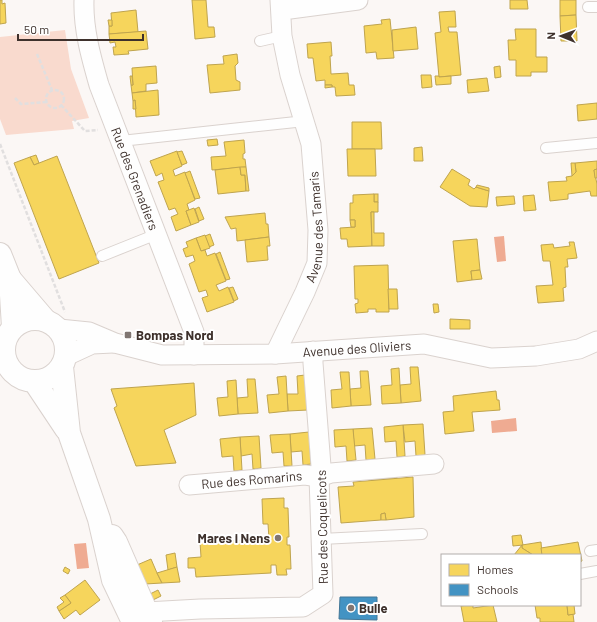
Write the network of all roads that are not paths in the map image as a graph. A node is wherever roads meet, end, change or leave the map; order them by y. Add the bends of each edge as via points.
1 (84, 0) edge
2 (358, 0) edge
3 (280, 4) edge
4 (282, 36) junction
5 (260, 41) dead end
6 (305, 121) junction
7 (118, 135) junction
8 (597, 143) edge
9 (546, 148) dead end
10 (157, 234) junction
11 (0, 254) edge
12 (102, 256) dead end
13 (10, 279) junction
14 (57, 321) junction
15 (13, 327) junction
16 (597, 340) edge
17 (115, 343) junction
18 (313, 351) junction
19 (275, 354) junction
20 (194, 355) junction
21 (64, 362) junction
22 (34, 382) junction
23 (69, 433) junction
24 (434, 464) dead end
25 (319, 476) junction
26 (188, 485) dead end
27 (422, 534) dead end
28 (321, 539) junction
29 (597, 571) edge
30 (581, 574) edge
31 (143, 619) edge

1 - 7 street, Rue des Grenadiers via 89,50 98,85
2 - 3 street via 290,9
3 - 4 street, Avenue des Tamaris
4 - 5 lane
4 - 6 street, Avenue des Tamaris via 290,75
6 - 7 lane
6 - 19 street, Avenue des Tamaris via 311,144 318,230 317,263
7 - 10 street, Rue des Grenadiers
8 - 9 lane
10 - 12 lane
10 - 20 street, Rue des Grenadiers via 194,332
11 - 13 main road
13 - 14 main road
13 - 15 main road
14 - 15 main road via 26,319
14 - 17 street, Avenue des Oliviers
14 - 21 main road via 67,347
15 - 22 main road via 7,335 4,356 15,374
16 - 18 street, Avenue des Oliviers via 579,349 521,357 491,358 424,344
17 - 20 street, Avenue des Oliviers via 162,355
17 - 21 street, Avenue des Oliviers via 92,344
18 - 19 street, Avenue des Oliviers
18 - 25 street, Rue des Coquelicots via 321,466
19 - 20 street, Avenue des Oliviers
21 - 22 main road via 55,375
21 - 23 main road
22 - 23 main road
23 - 31 main road via 99,519 113,580
24 - 25 street, Rue des Romarins
25 - 26 street, Rue des Romarins
25 - 28 street, Rue des Coquelicots
27 - 28 lane
28 - 31 street, Rue des Coquelicots via 323,594 303,607 200,609
29 - 30 lane

